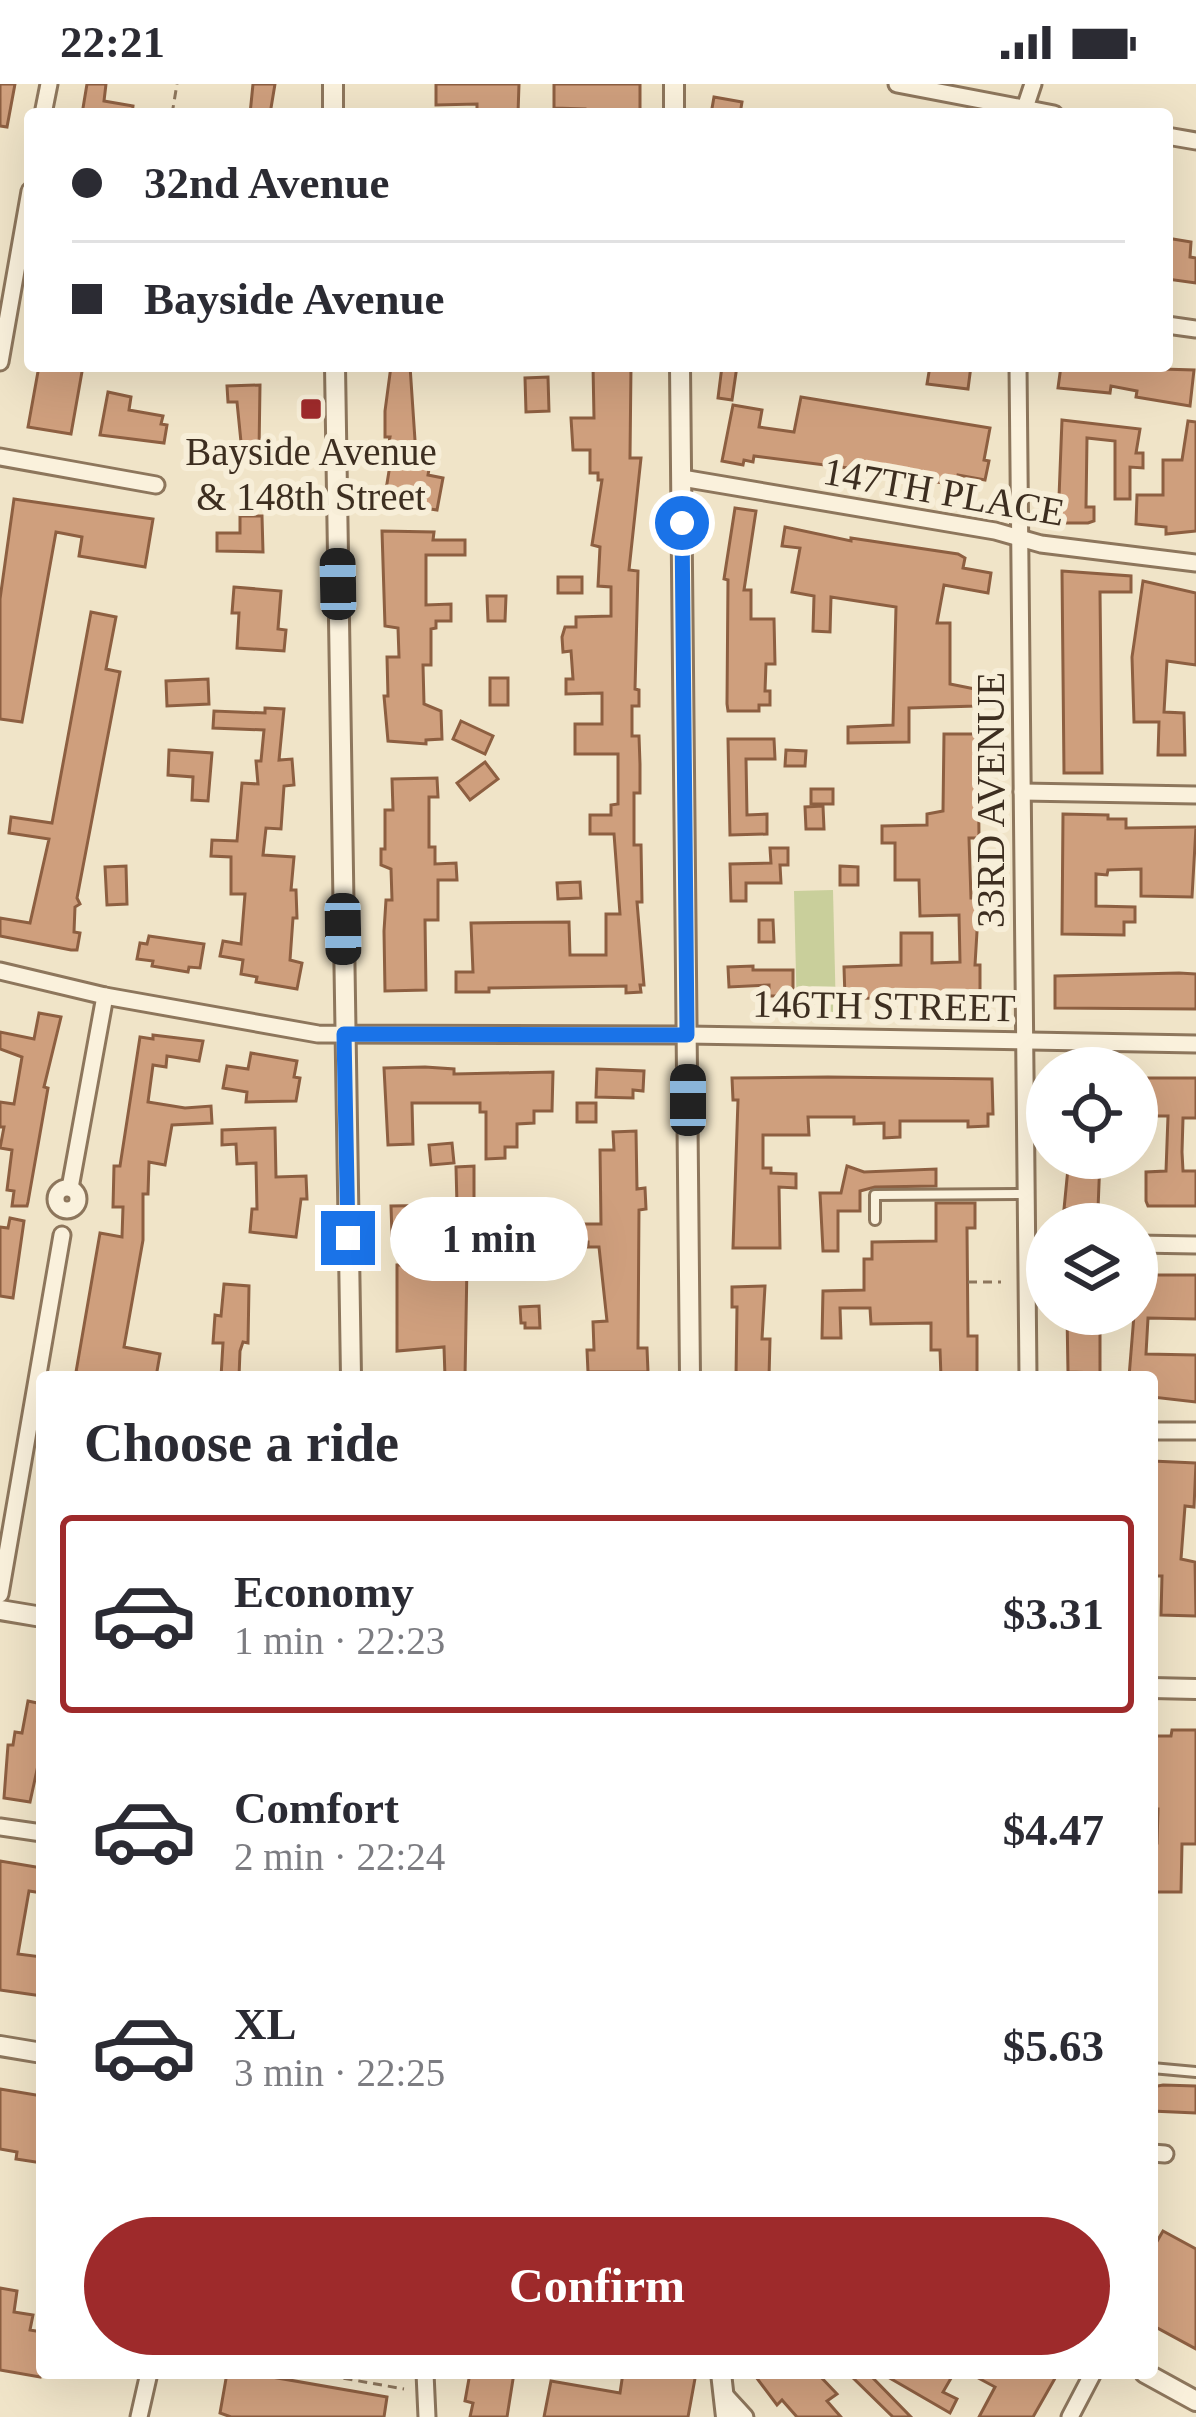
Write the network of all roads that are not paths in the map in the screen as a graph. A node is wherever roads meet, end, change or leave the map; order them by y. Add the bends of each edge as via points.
1 (897, 84) edge
2 (1010, 108) edge
3 (24, 254) edge
4 (0, 362) edge
5 (335, 372) edge
6 (680, 372) edge
7 (1018, 372) edge
8 (0, 457) edge
9 (682, 478) junction
10 (156, 485) dead end
11 (1021, 536) junction
12 (1196, 562) edge
13 (1022, 792) junction
14 (1196, 795) edge
15 (0, 971) edge
16 (105, 996) junction
17 (344, 1034) junction
18 (687, 1035) junction
19 (1025, 1041) junction
20 (1196, 1044) edge
21 (70, 1188) dead end
22 (1027, 1194) junction
23 (1027, 1203) edge
24 (875, 1220) dead end
25 (62, 1235) dead end
26 (1158, 1244) edge
27 (1196, 1245) edge
28 (1028, 1335) edge
29 (42, 1371) edge
30 (351, 1371) edge
31 (690, 1371) edge
32 (1028, 1371) edge
33 (36, 1407) edge
34 (1158, 1430) edge
35 (1196, 1431) edge
36 (0, 1594) edge
37 (0, 1610) edge
38 (36, 1616) edge
39 (1158, 1688) edge
40 (1196, 1689) edge
41 (0, 1827) edge
42 (36, 1832) edge
43 (0, 2046) edge
44 (36, 2052) edge
45 (1158, 2069) edge
46 (1196, 2072) edge
47 (148, 2379) edge
48 (425, 2379) edge
49 (1091, 2379) edge
50 (1155, 2379) edge
51 (722, 2383) edge
52 (1196, 2401) edge
53 (140, 2417) edge
54 (427, 2417) edge
55 (726, 2417) edge
56 (745, 2417) edge
57 (1070, 2417) edge

1 - 2 street
3 - 4 street
5 - 17 street
6 - 9 street
7 - 11 street, 33RD AVENUE
8 - 10 street
9 - 11 street, 147TH PLACE
9 - 18 street
11 - 12 street, 147TH PLACE
11 - 13 street, 33RD AVENUE
13 - 14 street
13 - 19 street, 33RD AVENUE
15 - 16 street, 146TH STREET
16 - 17 street, 146TH STREET
16 - 21 street
17 - 18 street, 146TH STREET
17 - 30 street
18 - 19 street, 146TH STREET
18 - 31 street
19 - 20 street, 146TH STREET
19 - 22 street, 33RD AVENUE
22 - 23 street, 33RD AVENUE
22 - 24 lane via 875,1195
25 - 29 street
26 - 27 street
28 - 32 street, 33RD AVENUE
33 - 36 street
34 - 35 street
37 - 38 street
39 - 40 street
41 - 42 street
43 - 44 street
45 - 46 lane
47 - 53 street
48 - 54 street
49 - 57 street
50 - 52 street
51 - 55 street
51 - 56 street

